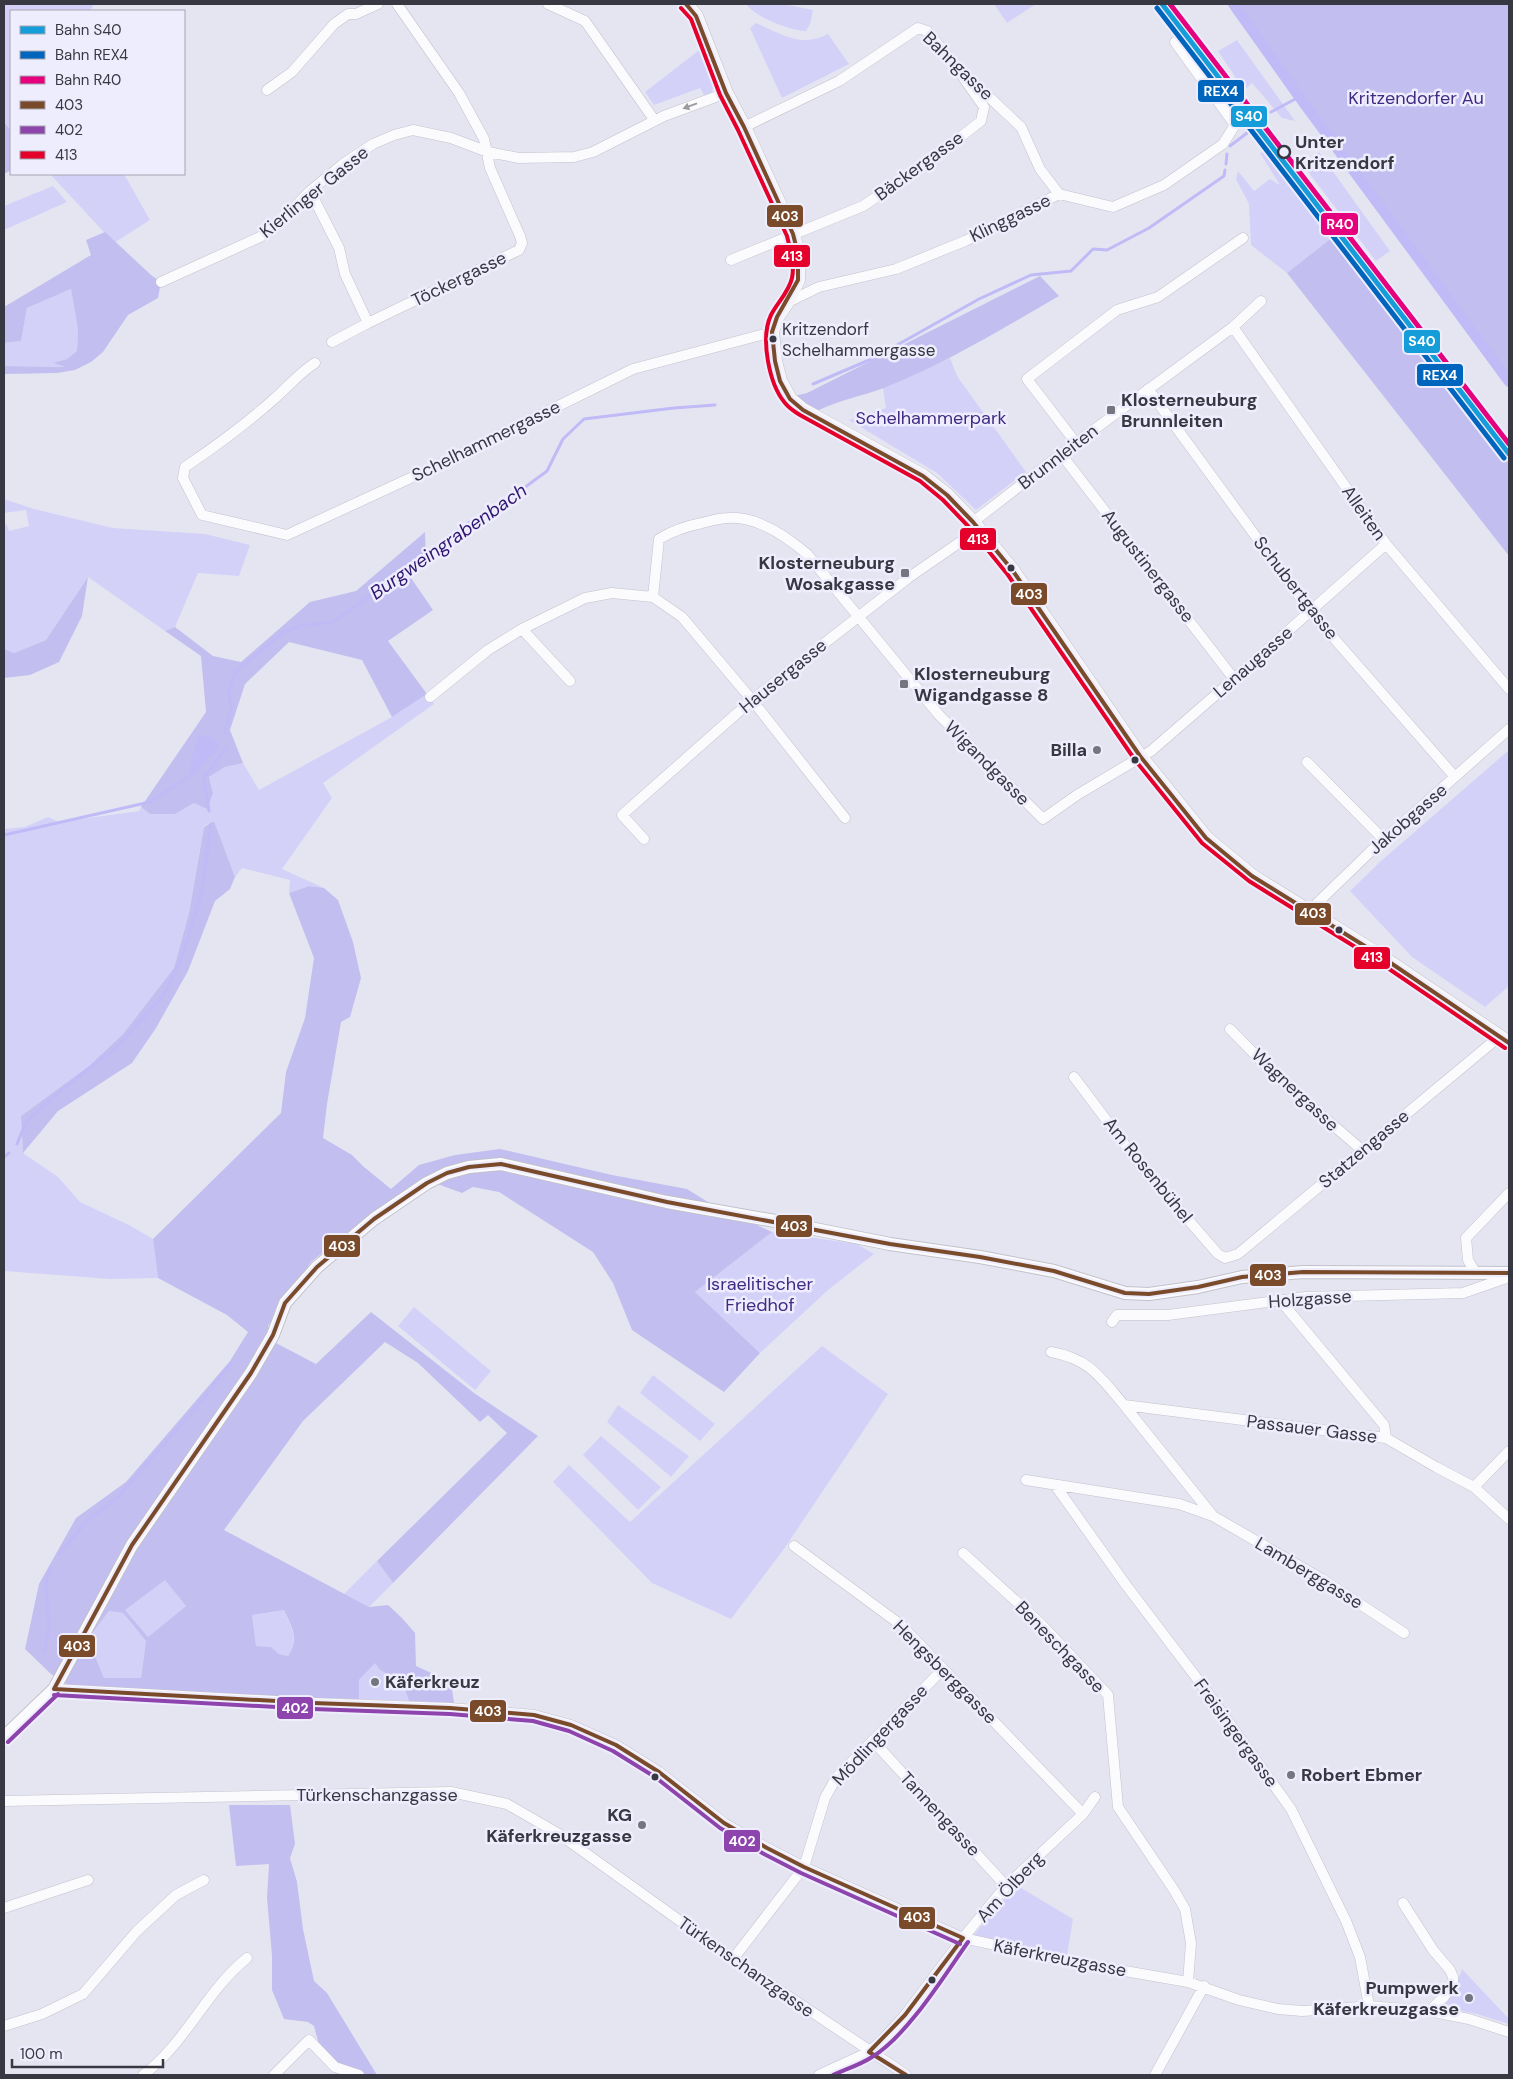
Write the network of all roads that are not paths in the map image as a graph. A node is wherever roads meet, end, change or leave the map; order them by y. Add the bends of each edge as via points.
1 (343, 4) edge
2 (378, 4) edge
3 (397, 4) edge
4 (548, 4) edge
5 (686, 4) edge
6 (348, 14) junction
7 (1175, 42) dead end
8 (954, 64) junction
9 (267, 90) dead end
10 (726, 92) junction
11 (654, 121) junction
12 (744, 127) junction
13 (488, 152) junction
14 (310, 191) junction
15 (1059, 194) junction
16 (793, 234) junction
17 (1243, 238) dead end
18 (731, 260) dead end
19 (161, 282) dead end
20 (1261, 301) dead end
21 (786, 304) junction
22 (368, 323) junction
23 (1232, 327) junction
24 (772, 332) junction
25 (332, 342) dead end
26 (315, 363) dead end
27 (1148, 389) junction
28 (1076, 443) junction
29 (1061, 454) junction
30 (976, 526) junction
31 (1386, 544) junction
32 (653, 598) junction
33 (1311, 612) junction
34 (858, 616) junction
35 (522, 629) junction
36 (1234, 679) junction
37 (570, 681) dead end
38 (1509, 689) edge
39 (430, 697) dead end
40 (752, 700) junction
41 (1509, 729) edge
42 (1140, 756) junction
43 (1307, 762) dead end
44 (1456, 777) junction
45 (845, 818) dead end
46 (644, 839) dead end
47 (1384, 840) junction
48 (1309, 910) junction
49 (1230, 1028) dead end
50 (1505, 1040) edge
51 (1074, 1077) dead end
52 (1362, 1150) junction
53 (1509, 1193) edge
54 (1225, 1258) joint
55 (1475, 1272) junction
56 (1509, 1273) edge
57 (1509, 1277) edge
58 (1280, 1300) junction
59 (1112, 1322) dead end
60 (1051, 1352) dead end
61 (1124, 1405) junction
62 (1386, 1438) junction
63 (1509, 1451) edge
64 (1026, 1480) dead end
65 (1056, 1485) junction
66 (1474, 1486) junction
67 (1213, 1516) junction
68 (1509, 1519) edge
69 (794, 1546) dead end
70 (963, 1553) dead end
71 (1404, 1633) dead end
72 (943, 1669) junction
73 (54, 1689) junction
74 (4, 1737) edge
75 (873, 1741) junction
76 (1095, 1797) dead end
77 (4, 1801) edge
78 (1083, 1814) junction
79 (804, 1867) junction
80 (88, 1880) dead end
81 (204, 1880) dead end
82 (1006, 1886) junction
83 (1403, 1902) dead end
84 (4, 1908) edge
85 (963, 1938) junction
86 (248, 1958) dead end
87 (733, 1959) junction
88 (1188, 1982) junction
89 (1204, 1986) junction
90 (1369, 2006) junction
91 (1429, 2010) junction
92 (4, 2026) edge
93 (1509, 2032) edge
94 (869, 2052) junction
95 (143, 2075) edge
96 (274, 2075) edge
97 (359, 2075) edge
98 (819, 2075) edge
99 (906, 2075) edge
100 (1155, 2075) edge

1 - 6 street
2 - 6 street via 356,14
3 - 13 street via 458,93
4 - 11 street via 585,21
5 - 10 main road via 696,16
6 - 9 street via 334,24 292,72
7 - 15 street, Klinggasse via 1235,125 1223,144 1164,185 1113,207
8 - 12 street, Bahngasse via 927,31 918,28 839,81
8 - 15 street, Bahngasse via 1021,127 1040,169
8 - 16 street, Bäckergasse via 984,107 981,121 863,206
10 -> 11 street, Kierlinger Gasse
10 - 12 main road
11 - 13 street, Kierlinger Gasse via 593,152 574,157 519,158
12 - 16 main road
13 - 14 street, Kierlinger Gasse via 451,138 412,130 373,144 342,164
13 - 22 street, Töckergasse via 490,168 520,236 522,244 519,250
14 - 19 street, Kierlinger Gasse via 260,237
14 - 22 street via 339,248 346,274
15 - 21 street, Klinggasse via 965,241 896,269 818,287
16 - 18 street, Bäckergasse
16 - 21 main road via 798,254 798,280
17 - 28 street via 1158,296 1117,310 1026,379
20 - 23 street, Brunnleiten
21 - 24 main road via 776,317
22 - 25 street, Töckergasse
23 - 27 street, Brunnleiten
23 - 31 street, Alleiten
24 - 26 street, Schelhammergasse via 632,370 287,535 202,515 183,478 186,467 223,442 303,370
24 - 30 main road via 780,381 790,399 802,410 923,476 947,495
27 - 28 street, Brunnleiten
27 - 33 street, Schubertgasse
28 - 29 street, Brunnleiten
29 - 30 street, Brunnleiten
29 - 36 street, Augustinergasse
30 - 34 street, Hausergasse
30 - 42 main road via 1013,571
31 - 33 street, Lenaugasse
31 - 38 street, Alleiten
32 - 34 street via 659,540 692,525 729,517 760,524 792,540
32 - 35 street via 612,592 584,598
32 - 40 street via 682,617
33 - 36 street, Lenaugasse
33 - 44 street, Schubertgasse
34 - 40 street, Hausergasse
34 - 42 street, Wigandgasse via 939,715 1043,819
35 - 37 street
35 - 39 street via 488,650
36 - 42 street, Lenaugasse via 1151,751
40 - 45 street
40 - 46 street, Hausergasse via 622,815
41 - 44 street, Jakobgasse
42 - 48 main road via 1206,838 1252,876
43 - 47 street
44 - 47 street, Jakobgasse
47 - 48 street, Jakobgasse
48 - 50 main road
49 - 52 street, Wagnergasse via 1277,1077
50 - 52 street, Statzengasse
51 - 54 street, Am Rosenbühel via 1138,1162 1218,1254
52 - 54 street, Statzengasse via 1238,1254
53 - 55 street via 1466,1238 1468,1260
55 - 56 street, Holzgasse
55 - 73 street, Holzgasse via 1303,1272 1242,1277 1198,1288 1149,1294 1125,1293 1054,1271 659,1201 501,1164 447,1173 374,1219 317,1267 285,1304 273,1335 252,1373 132,1545
57 - 58 street, Holzgasse via 1463,1293
58 - 59 street, Holzgasse via 1168,1315 1117,1315
58 - 62 street, Passauer Gasse via 1384,1425
60 - 61 street via 1067,1355 1092,1368
61 - 62 street, Passauer Gasse
61 - 67 street
62 - 66 street
63 - 66 street
64 - 65 street
65 - 67 street via 1179,1504
65 - 90 street, Freisingergasse via 1290,1809 1346,1921 1360,1957
66 - 68 street
67 - 71 street, Lamberggasse via 1322,1579
69 - 72 street, Hengsberggasse via 901,1625
70 - 88 street, Beneschgasse via 1040,1622 1108,1695 1118,1807 1185,1910 1191,1944
72 - 75 street, Mödlingergasse
72 - 78 street, Hengsberggasse
73 - 74 street, Holzgasse
73 - 79 street, Käferkreuzgasse via 534,1715 571,1725 616,1745 659,1772 724,1823
75 - 79 street, Mödlingergasse via 836,1778 825,1798
75 - 82 street, Tannengasse
76 - 78 street, Am Ölberg
77 - 87 street, Türkenschanzgasse via 451,1792 507,1804 559,1834
78 - 82 street, Am Ölberg
79 - 85 street, Käferkreuzgasse
79 - 87 street, Mödlingergasse
80 - 84 street
81 - 92 street via 176,1895 137,1931 83,1994 42,2014
82 - 85 street, Am Ölberg
83 - 91 street via 1453,1977 1453,1984 1444,1997
85 - 88 street, Käferkreuzgasse
85 - 94 street, Am Ölberg via 905,2016
86 - 95 street via 234,1969 174,2048
87 - 94 street, Türkenschanzgasse
88 - 89 street, Käferkreuzgasse
89 - 90 street, Käferkreuzgasse via 1239,2000 1278,2009 1302,2011
89 - 100 street
90 - 91 street, Käferkreuzgasse
91 - 93 street, Käferkreuzgasse via 1469,2018
94 - 98 street, Am Ölberg
94 - 99 street, Türkenschanzgasse
96 - 97 street via 309,2040 335,2067

